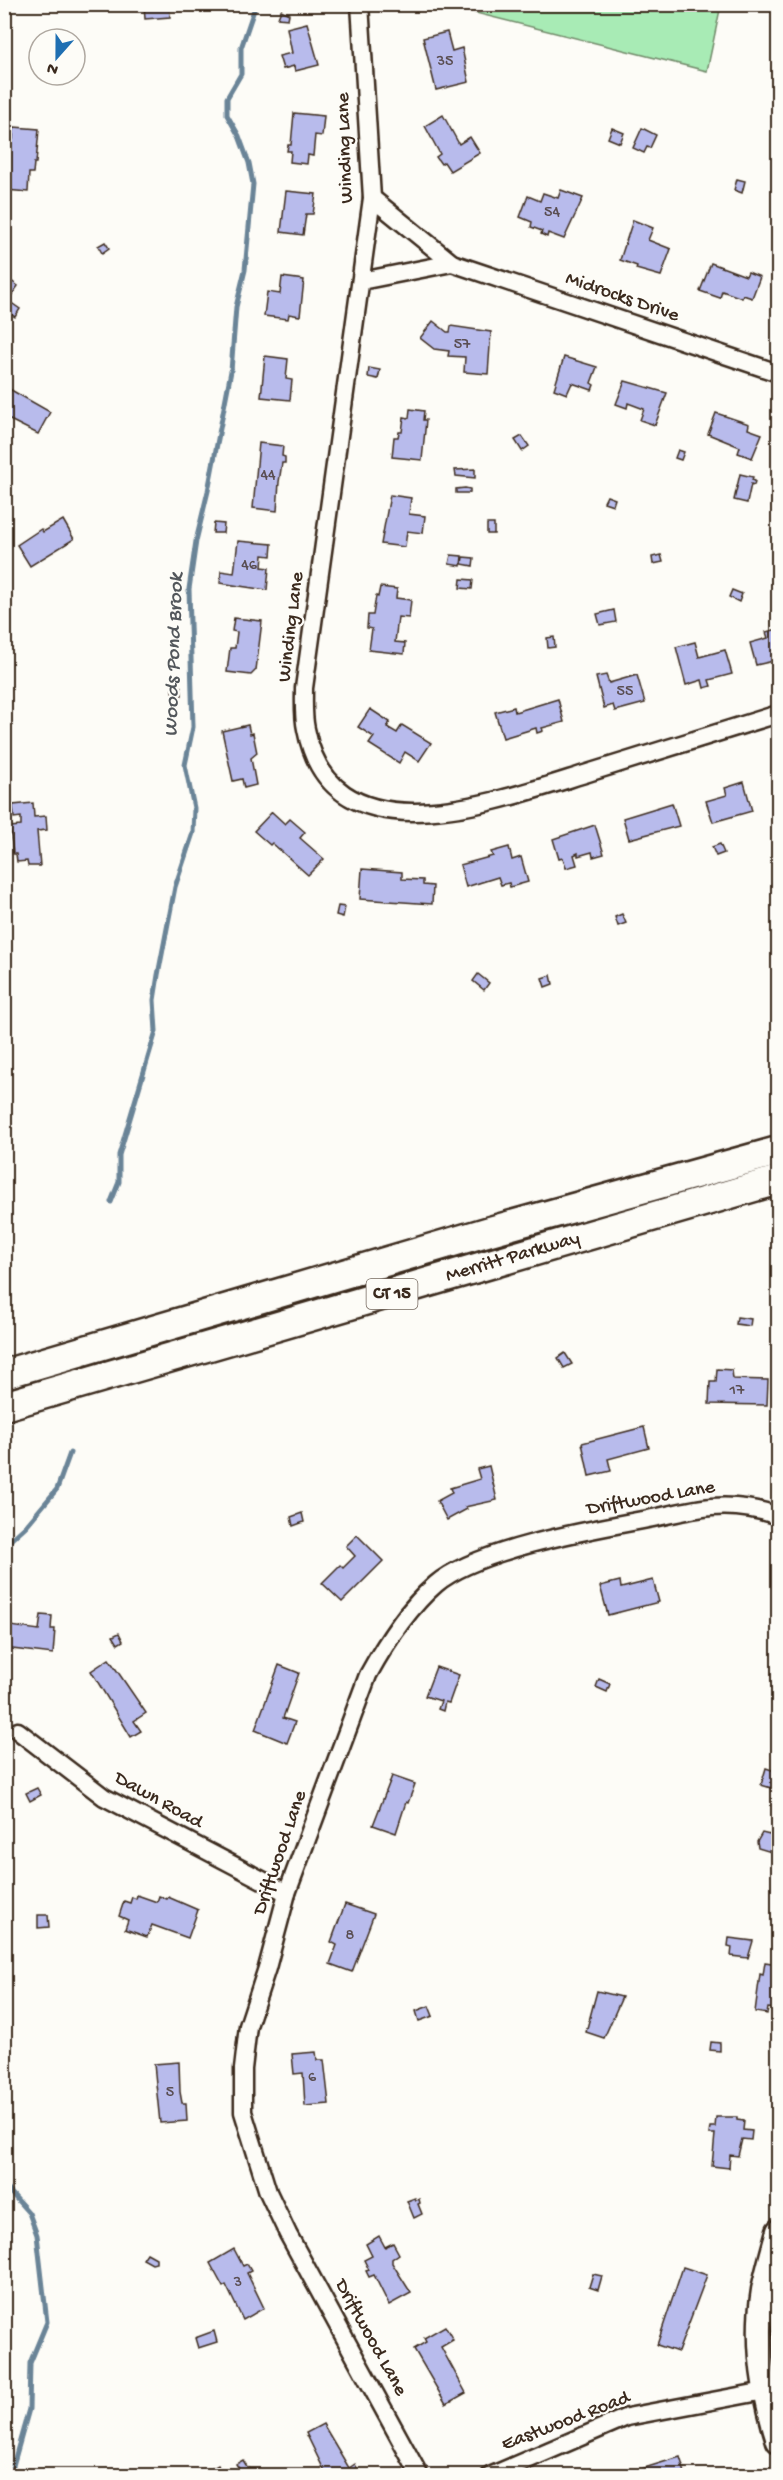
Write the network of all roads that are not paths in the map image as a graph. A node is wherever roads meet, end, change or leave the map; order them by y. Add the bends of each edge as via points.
1 (360, 4) edge
2 (372, 198) junction
3 (452, 263) junction
4 (361, 281) junction
5 (778, 373) edge
6 (778, 714) edge
7 (778, 1151) edge
8 (778, 1180) edge
9 (4, 1374) edge
10 (4, 1406) edge
11 (778, 1516) edge
12 (18, 1731) dead end
13 (287, 1893) junction
14 (778, 2231) edge
15 (765, 2391) junction
16 (778, 2442) edge
17 (420, 2475) edge
18 (490, 2475) edge

1 - 2 street, Winding Lane
2 - 3 street, Midrocks Drive
2 - 4 street, Winding Lane
3 - 4 street, Midrocks Drive
3 - 5 street, Midrocks Drive
4 - 6 street, Winding Lane via 304,688 306,728 312,750 322,771 337,788 353,799 388,811 418,813 477,806
7 - 9 highway, Merritt Parkway / CT 15
8 - 10 highway, Merritt Parkway / CT 15
11 - 13 street, Driftwood Lane via 756,1509 711,1507 585,1531 479,1561 436,1584 386,1642 368,1675
12 - 13 street, Dawn Road via 104,1797
13 - 17 street, Driftwood Lane via 248,2025 243,2112 268,2192 288,2234
14 - 15 main road via 761,2306 759,2338
15 - 16 main road
15 - 18 street, Eastwood Road via 627,2417

